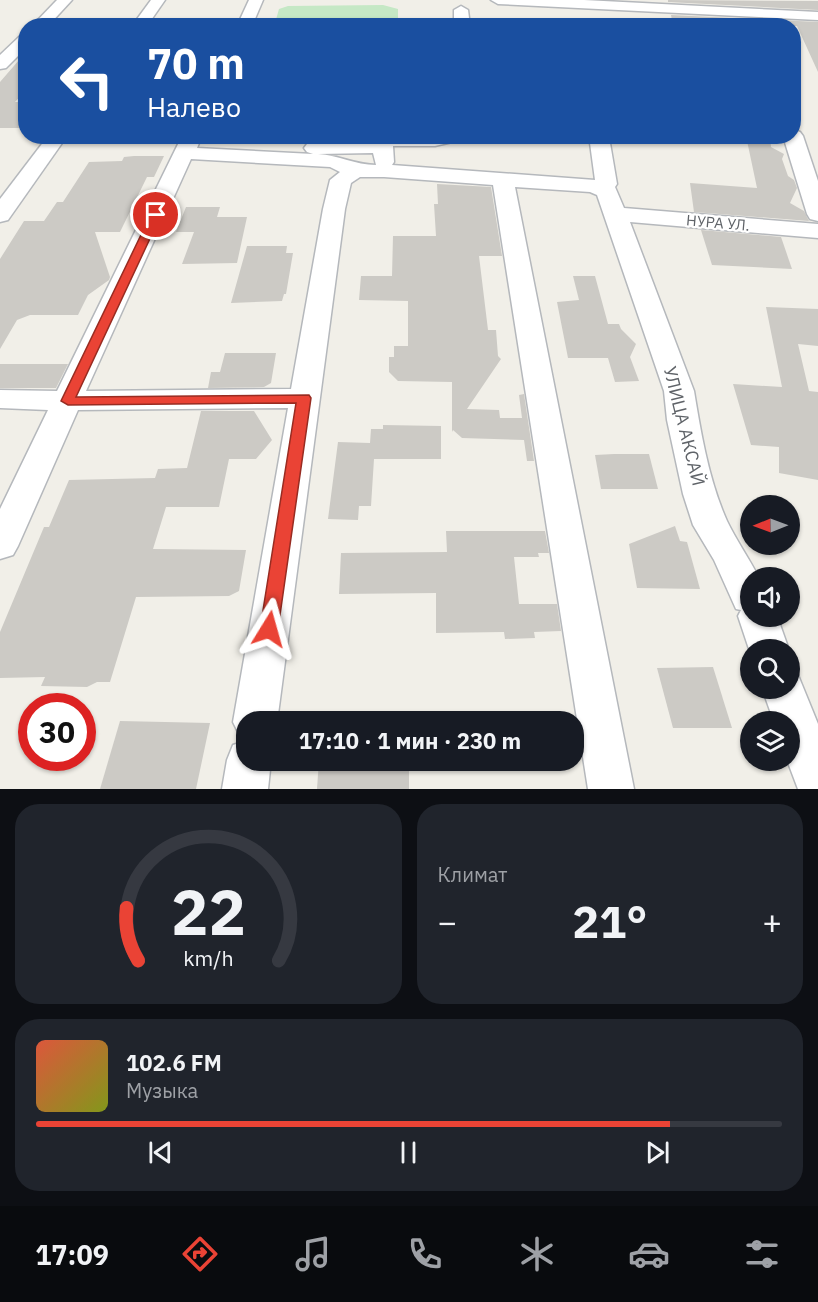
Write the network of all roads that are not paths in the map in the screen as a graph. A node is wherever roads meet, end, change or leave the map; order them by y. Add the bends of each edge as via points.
1 (65, 0) edge
2 (158, 0) edge
3 (256, 0) edge
4 (498, 0) edge
5 (612, 2) edge
6 (545, 5) edge
7 (461, 10) dead end
8 (752, 13) edge
9 (818, 16) edge
10 (47, 18) edge
11 (145, 18) edge
12 (248, 18) edge
13 (462, 18) edge
14 (611, 18) edge
15 (18, 47) edge
16 (0, 64) edge
17 (52, 144) edge
18 (266, 144) edge
19 (600, 144) edge
20 (796, 144) edge
21 (189, 145) edge
22 (383, 147) joint
23 (580, 148) dead end
24 (370, 171) junction
25 (503, 180) junction
26 (605, 196) junction
27 (818, 214) edge
28 (0, 215) edge
29 (818, 231) edge
30 (304, 398) junction
31 (0, 399) edge
32 (68, 401) junction
33 (0, 546) edge
34 (740, 577) edge
35 (787, 699) edge
36 (257, 711) edge
37 (247, 771) edge
38 (818, 783) edge
39 (245, 789) edge
40 (611, 789) edge

1 - 10 street
2 - 11 street
3 - 12 street
4 - 6 street
5 - 6 street
5 - 8 street
5 - 14 street
7 - 13 street
8 - 9 street
15 - 16 street
17 - 28 street
18 - 22 street via 283,149
19 - 26 street
20 - 27 street
21 - 24 street, НУРА УЛ. via 334,161
21 - 32 street
22 - 24 street
23 - 26 street, УЛИЦА АКСАЙ
24 - 25 street, НУРА УЛ.
24 - 30 street via 341,180
25 - 26 street, НУРА УЛ.
25 - 40 street
26 - 29 street, НУРА УЛ.
26 - 34 street, УЛИЦА АКСАЙ via 679,391 711,525
30 - 32 street
30 - 36 street
31 - 32 street
32 - 33 street
35 - 38 street
37 - 39 street

